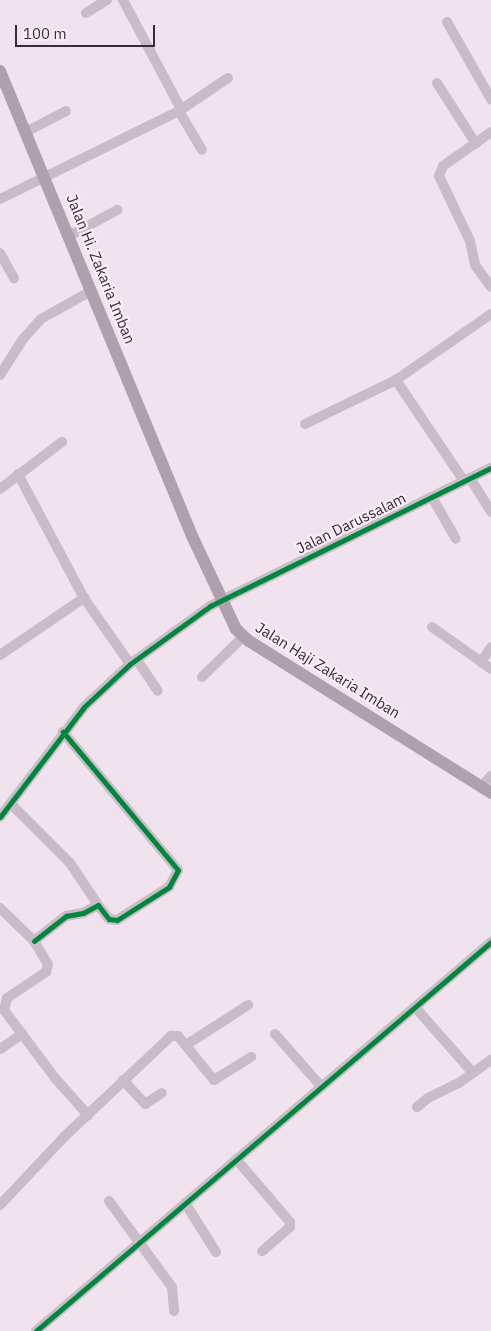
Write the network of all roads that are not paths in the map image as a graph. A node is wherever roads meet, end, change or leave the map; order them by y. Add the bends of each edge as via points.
1 (107, 0) edge
2 (123, 0) edge
3 (86, 13) dead end
4 (447, 22) dead end
5 (0, 71) edge
6 (228, 78) dead end
7 (437, 82) dead end
8 (491, 100) edge
9 (180, 110) junction
10 (66, 111) dead end
11 (26, 132) junction
12 (491, 132) edge
13 (476, 144) junction
14 (202, 150) dead end
15 (46, 176) junction
16 (0, 199) edge
17 (116, 210) dead end
18 (69, 236) junction
19 (0, 253) edge
20 (14, 278) dead end
21 (491, 287) edge
22 (91, 291) junction
23 (491, 314) edge
24 (0, 375) edge
25 (396, 380) junction
26 (305, 424) dead end
27 (62, 442) dead end
28 (491, 468) edge
29 (18, 474) junction
30 (170, 479) joint
31 (467, 479) junction
32 (0, 489) edge
33 (432, 497) junction
34 (491, 512) edge
35 (456, 539) dead end
36 (84, 598) junction
37 (221, 599) junction
38 (432, 627) dead end
39 (243, 637) junction
40 (491, 647) edge
41 (0, 655) edge
42 (133, 662) junction
43 (481, 662) junction
44 (491, 669) edge
45 (202, 677) dead end
46 (158, 691) dead end
47 (63, 732) junction
48 (491, 776) edge
49 (486, 790) edge
50 (10, 804) junction
51 (0, 817) edge
52 (98, 904) junction
53 (0, 908) edge
54 (34, 942) junction
55 (491, 942) edge
56 (248, 1005) dead end
57 (415, 1007) junction
58 (22, 1034) junction
59 (275, 1034) dead end
60 (186, 1045) junction
61 (0, 1049) edge
62 (251, 1057) dead end
63 (491, 1060) edge
64 (473, 1073) junction
65 (124, 1080) junction
66 (320, 1085) junction
67 (162, 1093) dead end
68 (417, 1107) dead end
69 (88, 1115) junction
70 (236, 1159) junction
71 (109, 1201) dead end
72 (185, 1203) junction
73 (0, 1205) edge
74 (139, 1242) junction
75 (262, 1251) dead end
76 (216, 1252) dead end
77 (174, 1311) dead end
78 (36, 1331) edge

1 - 3 street
2 - 9 street
4 - 8 street
5 - 11 main road, Jalan Hi. Zakaria Imban
6 - 9 street
7 - 13 street
9 - 14 street
9 - 15 street
10 - 11 street
11 - 15 main road, Jalan Hi. Zakaria Imban
12 - 13 street
13 - 21 street via 443,166 439,176 470,241 475,265
15 - 16 street
15 - 18 main road, Jalan Hi. Zakaria Imban
17 - 18 street
18 - 22 main road, Jalan Hi. Zakaria Imban
19 - 20 street
22 - 24 street via 41,318
22 - 30 main road, Jalan Hi. Zakaria Imban
23 - 25 street
25 - 26 street
25 - 31 street
27 - 29 street
28 - 31 street, Jalan Darussalam
29 - 32 street
29 - 36 street
30 - 37 main road, Jalan Haji Zakaria Imban
31 - 33 street, Jalan Darussalam
31 - 34 street
33 - 35 street
33 - 37 street, Jalan Darussalam
36 - 41 street
36 - 42 street
37 - 39 main road, Jalan Haji Zakaria Imban
37 - 42 street, Jalan Darussalam
38 - 43 street
39 - 45 street
39 - 49 main road, Jalan Haji Zakaria Imban
40 - 43 street
42 - 46 street
42 - 47 street, Jalan Darussalam via 84,707
43 - 44 street
47 - 50 street, Jalan Darussalam
47 - 52 street via 178,870 169,887 117,920 108,919
48 - 49 street
50 - 51 street, Jalan Darussalam
50 - 52 street via 70,864
52 - 54 street via 83,913 66,916
53 - 54 street
54 - 58 street via 48,964 46,972 12,992 3,1004
55 - 57 street
56 - 60 street
57 - 64 street
57 - 66 street
58 - 61 street
58 - 69 street
59 - 66 street
60 - 62 street via 214,1080
60 - 65 street via 175,1034 171,1036
63 - 64 street
64 - 68 street
65 - 67 street via 145,1104
65 - 69 street
66 - 70 street
69 - 73 street
70 - 72 street
70 - 75 street via 290,1222 290,1227
71 - 74 street
72 - 74 street
72 - 76 street
74 - 77 street via 172,1287
74 - 78 street

